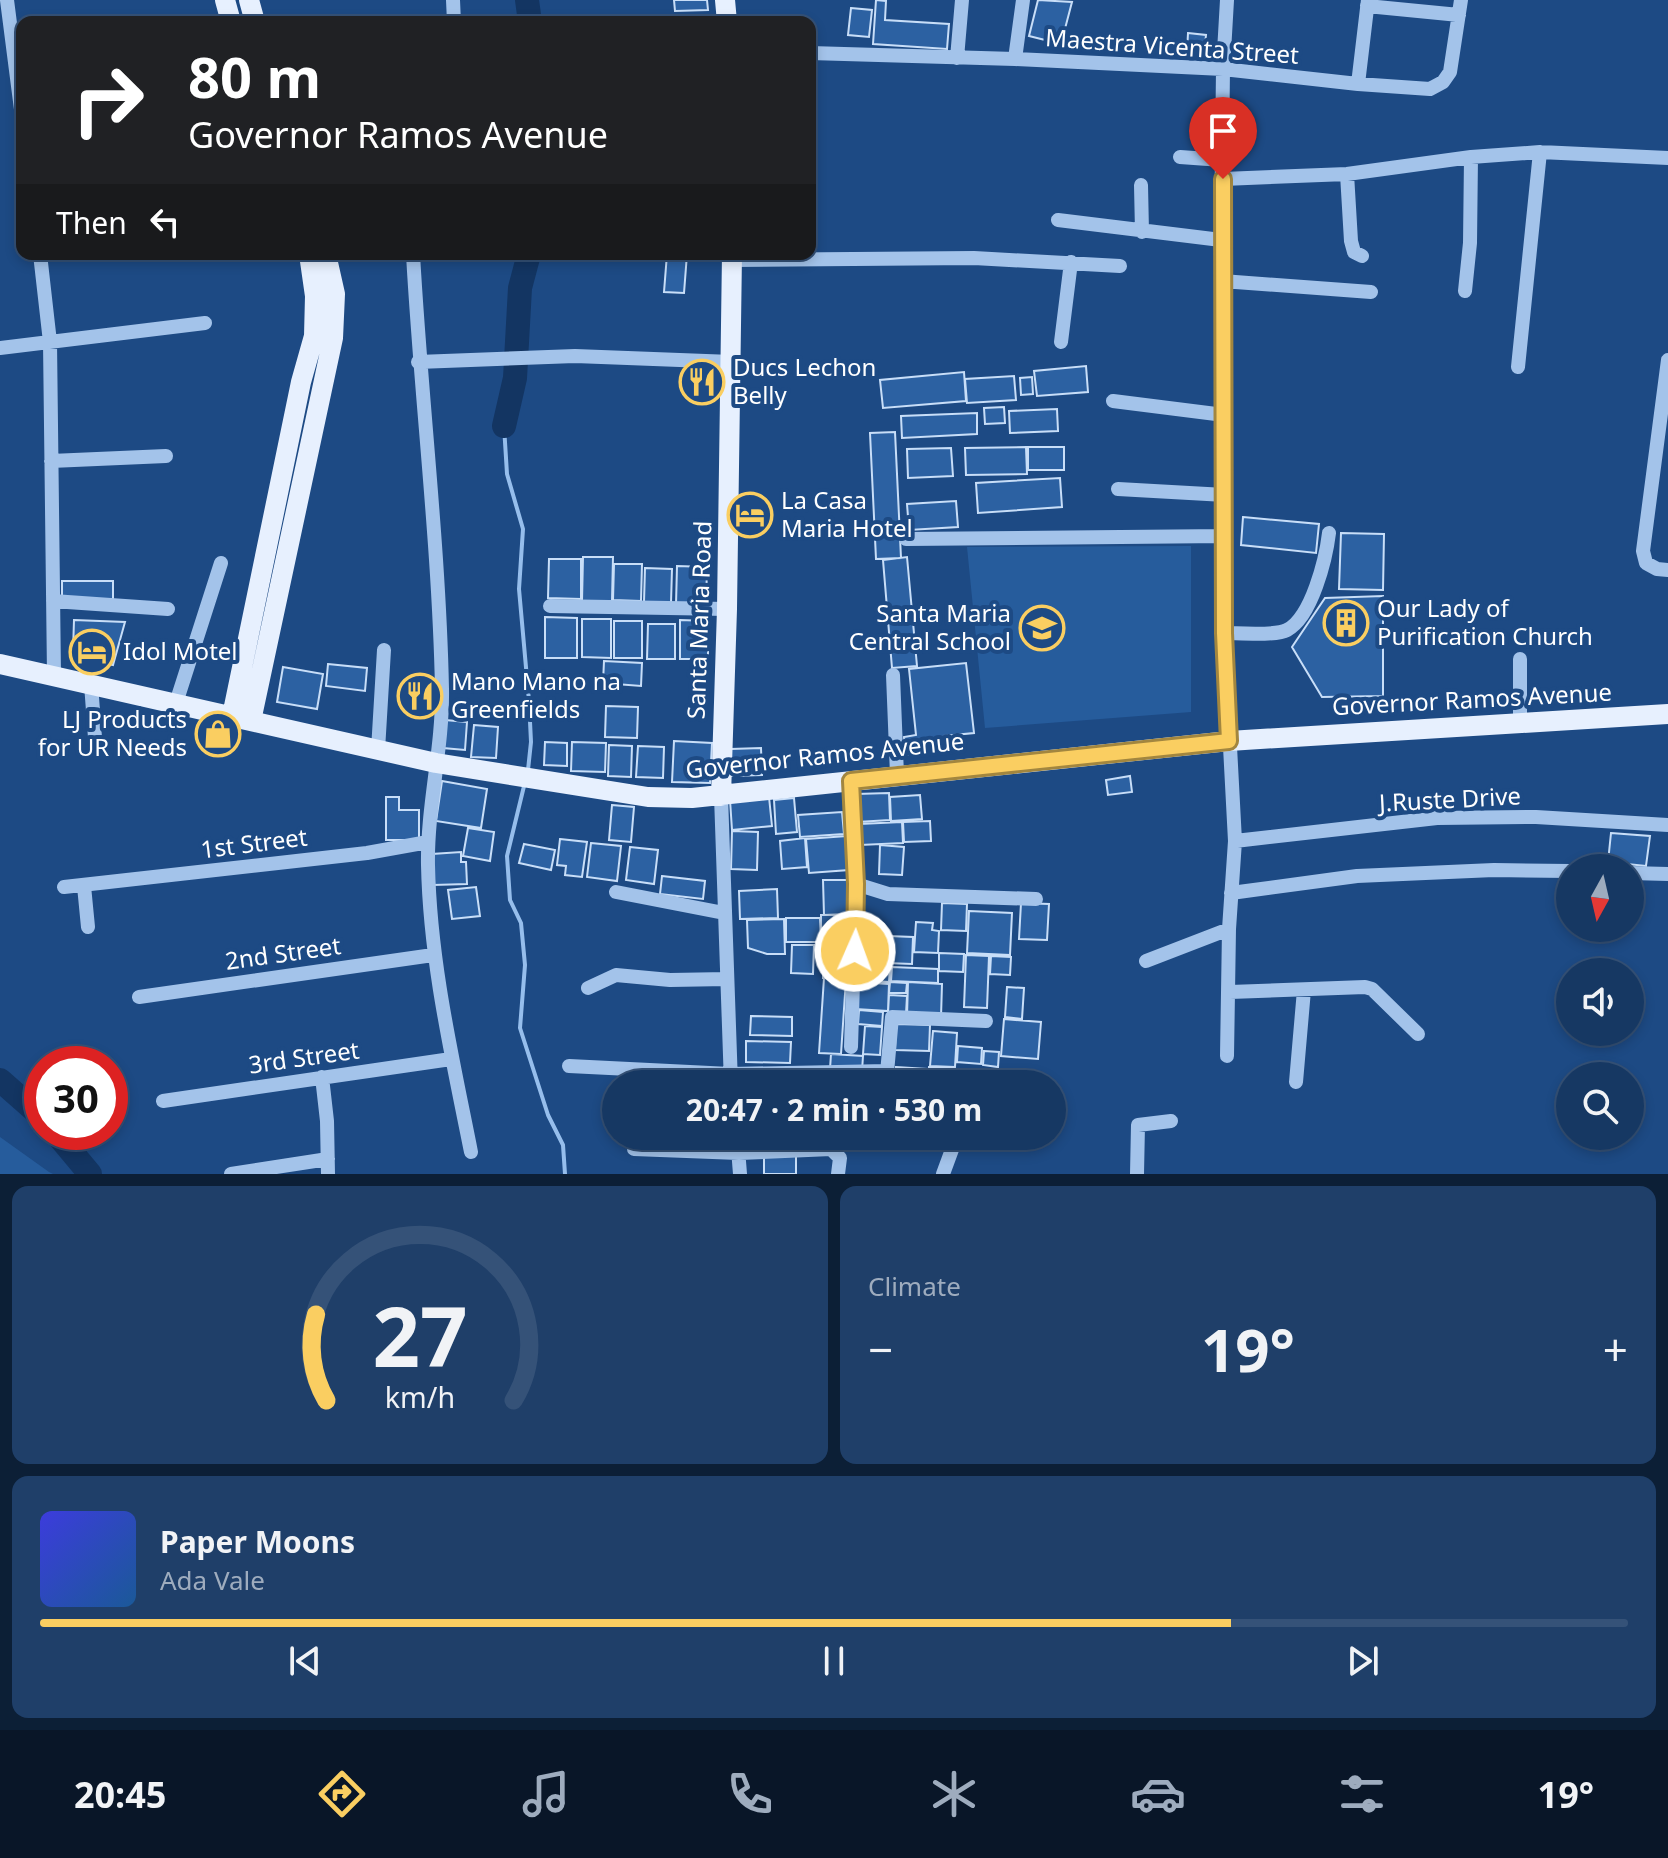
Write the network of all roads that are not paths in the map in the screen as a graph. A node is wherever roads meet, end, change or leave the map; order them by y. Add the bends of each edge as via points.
1 (7, 0) edge
2 (962, 0) edge
3 (1023, 0) edge
4 (1227, 0) edge
5 (1368, 3) edge
6 (1460, 7) edge
7 (816, 53) edge
8 (957, 58) junction
9 (1015, 59) junction
10 (1223, 69) junction
11 (16, 70) edge
12 (1358, 84) junction
13 (1540, 152) junction
14 (1180, 157) dead end
15 (1471, 157) junction
16 (1668, 158) edge
17 (1222, 160) junction
18 (1347, 174) junction
19 (1223, 179) junction
20 (1141, 185) dead end
21 (1058, 220) dead end
22 (1142, 232) junction
23 (1221, 240) junction
24 (1362, 256) dead end
25 (816, 257) edge
26 (41, 260) edge
27 (310, 260) edge
28 (327, 260) edge
29 (413, 260) edge
30 (732, 260) edge
31 (1071, 262) junction
32 (1120, 266) dead end
33 (1222, 281) junction
34 (1465, 291) dead end
35 (1371, 292) dead end
36 (205, 323) dead end
37 (323, 337) junction
38 (50, 342) junction
39 (1061, 342) dead end
40 (0, 348) edge
41 (1668, 360) edge
42 (418, 362) junction
43 (732, 362) junction
44 (1518, 367) dead end
45 (1113, 401) dead end
46 (1665, 406) edge
47 (1224, 415) junction
48 (166, 456) dead end
49 (51, 461) junction
50 (1660, 479) edge
51 (1118, 489) dead end
52 (1225, 495) junction
53 (1329, 533) dead end
54 (1225, 536) junction
55 (906, 539) dead end
56 (221, 563) dead end
57 (1668, 570) edge
58 (53, 601) junction
59 (550, 606) dead end
60 (168, 609) dead end
61 (727, 609) junction
62 (1224, 633) junction
63 (384, 650) dead end
64 (1520, 659) dead end
65 (0, 664) edge
66 (54, 675) junction
67 (893, 675) dead end
68 (91, 684) junction
69 (176, 703) junction
70 (1668, 714) edge
71 (242, 718) junction
72 (1520, 723) junction
73 (1229, 741) junction
74 (378, 750) junction
75 (96, 751) dead end
76 (436, 763) junction
77 (897, 775) junction
78 (851, 781) junction
79 (721, 796) junction
80 (1668, 825) edge
81 (1235, 841) junction
82 (428, 842) junction
83 (1556, 871) edge
84 (1644, 873) edge
85 (1668, 874) edge
86 (856, 884) junction
87 (84, 886) junction
88 (64, 887) dead end
89 (616, 892) dead end
90 (1231, 893) junction
91 (1036, 899) dead end
92 (724, 913) junction
93 (88, 927) dead end
94 (1229, 929) junction
95 (433, 955) junction
96 (1146, 961) dead end
97 (727, 979) junction
98 (588, 988) dead end
99 (1304, 990) junction
100 (1230, 992) junction
101 (139, 997) dead end
102 (986, 1021) dead end
103 (1418, 1034) dead end
104 (851, 1047) dead end
105 (1227, 1056) dead end
106 (451, 1059) junction
107 (569, 1066) dead end
108 (619, 1070) edge
109 (731, 1070) edge
110 (887, 1070) edge
111 (322, 1077) junction
112 (1296, 1082) dead end
113 (163, 1101) dead end
114 (1171, 1121) dead end
115 (660, 1150) edge
116 (739, 1150) edge
117 (952, 1150) edge
118 (471, 1152) dead end
119 (739, 1153) junction
120 (328, 1167) edge
121 (231, 1174) edge
122 (740, 1174) edge
123 (838, 1174) edge
124 (943, 1174) edge
125 (1137, 1174) edge

1 - 11 street
2 - 8 street
3 - 9 street
4 - 10 street
5 - 6 street
5 - 12 street
6 - 12 street, Maestra Vicenta Street via 1450,72 1443,82 1430,89
7 - 8 street, Maestra Vicenta Street
8 - 9 street, Maestra Vicenta Street
9 - 10 street, Maestra Vicenta Street
10 - 12 street, Maestra Vicenta Street
10 - 17 street
13 - 15 street
13 - 16 street
13 - 44 street
14 - 17 street
15 - 18 street
15 - 34 street
17 - 19 street
18 - 19 street
18 - 24 street via 1351,241 1354,252
19 - 23 street
20 - 22 street
21 - 22 street
22 - 23 street
23 - 33 street
25 - 31 street
26 - 38 street
27 - 37 main road
28 - 37 main road via 335,294
29 - 42 street
30 - 43 main road, Santa Maria Road
31 - 32 street
31 - 39 street
33 - 35 street
33 - 47 street
36 - 38 street
37 - 71 main road via 301,382
38 - 40 street
38 - 49 street
41 - 46 street
42 - 43 street via 575,356
42 - 76 street via 440,647
43 - 61 main road, Santa Maria Road
45 - 47 street
46 - 50 street
47 - 52 street
48 - 49 street
49 - 58 street
50 - 57 street via 1644,557 1651,567
51 - 52 street
52 - 54 street
53 - 62 street via 1318,585 1297,622 1286,632
54 - 55 street
54 - 62 street
56 - 69 street
58 - 60 street
58 - 66 street
59 - 61 street
61 - 79 main road, Santa Maria Road
62 - 73 street
63 - 74 street
64 - 72 street
65 - 66 main road, Governor Ramos Avenue
66 - 68 main road, Governor Ramos Avenue
67 - 77 street
68 - 69 main road, Governor Ramos Avenue
68 - 75 street
69 - 71 main road, Governor Ramos Avenue
70 - 72 main road, Governor Ramos Avenue
71 - 74 main road, Governor Ramos Avenue
72 - 73 main road, Governor Ramos Avenue
73 - 77 main road, Governor Ramos Avenue
73 - 81 street
74 - 76 main road, Governor Ramos Avenue
76 - 79 main road, Governor Ramos Avenue via 648,797
76 - 82 street
77 - 78 main road, Governor Ramos Avenue
78 - 79 main road, Governor Ramos Avenue
78 - 86 street
79 - 92 street, Santa Maria Road
80 - 81 street, J.Ruste Drive via 1437,818
81 - 90 street
82 - 87 street, 1st Street
82 - 95 street
83 - 90 street via 1357,876
84 - 85 street
86 - 91 street via 888,894
86 - 104 street
87 - 88 street, 1st Street
87 - 93 street
89 - 92 street
90 - 94 street
92 - 97 street, Santa Maria Road
94 - 96 street
94 - 100 street
95 - 101 street, 2nd Street
95 - 106 street
97 - 98 street via 616,975
97 - 109 street, Santa Maria Road
99 - 100 street
99 - 103 street via 1372,989
99 - 112 street
100 - 105 street
102 - 110 street via 892,1017
106 - 111 street, 3rd Street
106 - 118 street
107 - 108 street
111 - 113 street, 3rd Street
111 - 120 street
114 - 125 street via 1138,1125
115 - 119 street
116 - 119 street
117 - 124 street
119 - 122 street
119 - 123 street via 831,1149 840,1158
120 - 121 street

